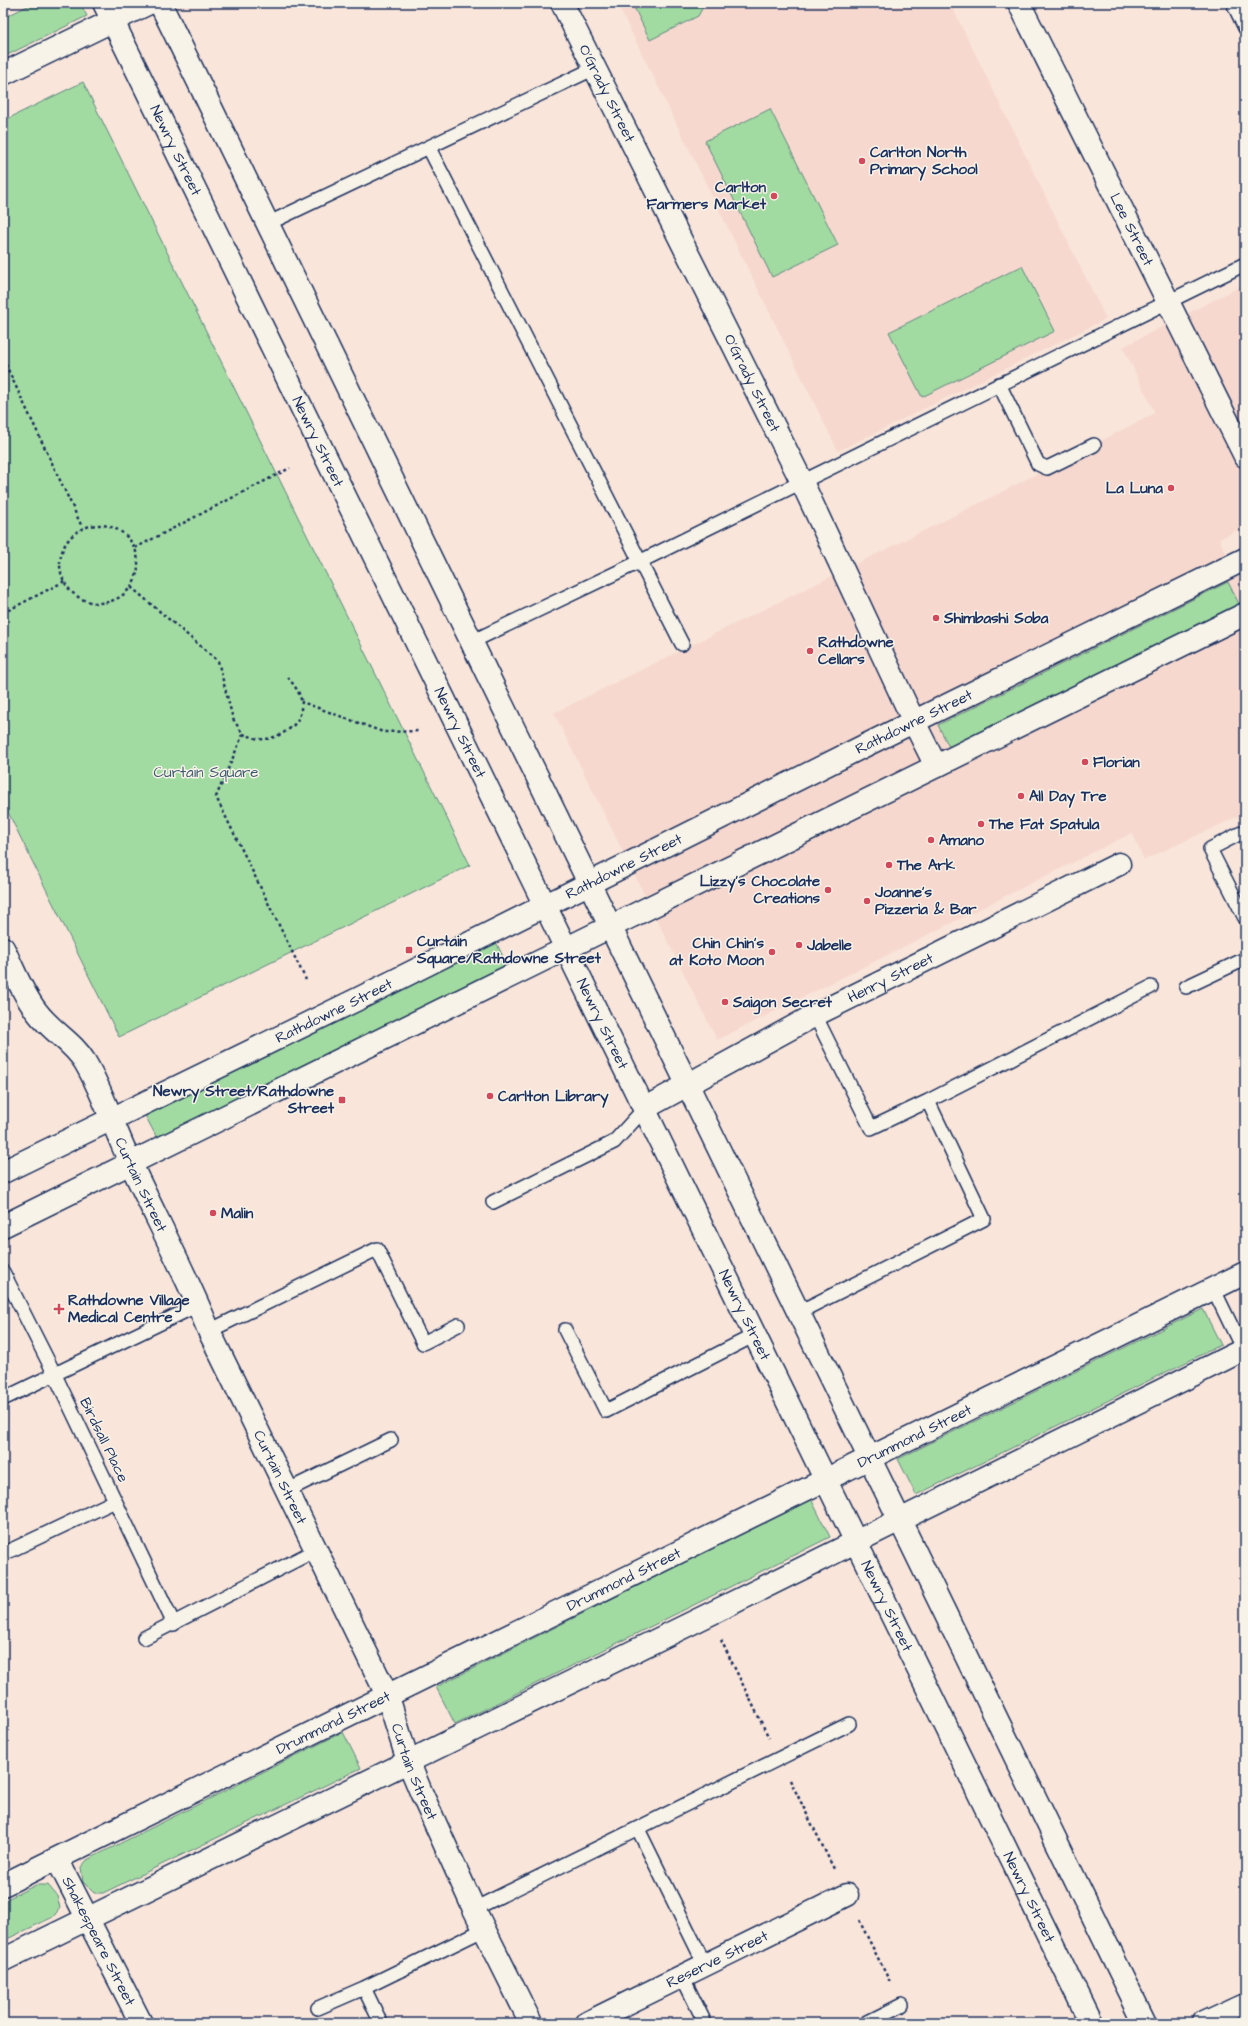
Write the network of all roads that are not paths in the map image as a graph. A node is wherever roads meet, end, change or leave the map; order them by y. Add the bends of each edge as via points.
1 (149, 3) edge
2 (160, 3) edge
3 (562, 3) edge
4 (1019, 3) edge
5 (1233, 3) edge
6 (109, 12) edge
7 (1245, 28) edge
8 (595, 68) junction
9 (3, 74) edge
10 (429, 148) junction
11 (267, 224) junction
12 (1245, 264) edge
13 (1168, 302) junction
14 (999, 384) junction
15 (1094, 446) dead end
16 (1245, 456) edge
17 (801, 480) junction
18 (1245, 560) edge
19 (639, 562) junction
20 (1245, 614) edge
21 (471, 642) junction
22 (682, 644) dead end
23 (914, 722) junction
24 (936, 766) junction
25 (1245, 831) edge
26 (1119, 864) dead end
27 (590, 883) junction
28 (546, 906) junction
29 (1245, 918) edge
30 (611, 928) junction
31 (566, 950) junction
32 (4, 954) edge
33 (1245, 959) edge
34 (1151, 987) dead end
35 (1186, 987) dead end
36 (815, 1015) junction
37 (688, 1084) junction
38 (928, 1101) junction
39 (645, 1108) junction
40 (112, 1118) junction
41 (130, 1163) junction
42 (3, 1172) edge
43 (493, 1202) dead end
44 (3, 1226) edge
45 (3, 1272) edge
46 (1245, 1273) edge
47 (1213, 1288) junction
48 (198, 1305) junction
49 (799, 1312) junction
50 (458, 1325) dead end
51 (565, 1330) dead end
52 (209, 1331) junction
53 (754, 1335) junction
54 (1244, 1349) edge
55 (54, 1373) junction
56 (3, 1398) edge
57 (391, 1440) dead end
58 (870, 1458) junction
59 (826, 1480) junction
60 (286, 1491) junction
61 (115, 1501) junction
62 (900, 1519) junction
63 (856, 1542) junction
64 (316, 1550) junction
65 (3, 1554) edge
66 (174, 1624) junction
67 (144, 1638) dead end
68 (388, 1697) junction
69 (849, 1724) dead end
70 (408, 1761) junction
71 (638, 1829) junction
72 (57, 1859) junction
73 (3, 1885) edge
74 (847, 1895) road end
75 (474, 1909) junction
76 (88, 1918) junction
77 (485, 1929) junction
78 (3, 1960) edge
79 (705, 1965) junction
80 (682, 1976) junction
81 (364, 1988) junction
82 (1245, 2004) edge
83 (902, 2005) road end
84 (318, 2008) dead end
85 (141, 2023) edge
86 (381, 2023) edge
87 (531, 2023) edge
88 (587, 2023) edge
89 (705, 2023) edge
90 (866, 2023) edge
91 (1091, 2023) edge
92 (1145, 2023) edge
93 (1204, 2023) edge

1 - 6 street
2 - 11 street
3 - 8 street, O'Grady Street
4 - 13 street, Lee Street
5 - 7 lane
6 - 9 street
6 - 28 street, Newry Street
8 - 10 lane
8 - 17 street, O'Grady Street
10 - 11 lane
10 - 19 lane
11 - 21 street
12 - 13 lane
13 - 14 lane
13 - 16 street, Lee Street
14 - 15 lane via 1038,464 1047,468
14 - 17 lane
17 - 19 lane
17 - 23 street, O'Grady Street
18 - 23 street, Rathdowne Street
19 - 21 lane
19 - 22 lane
20 - 24 street
21 - 27 street
23 - 24 street, O'Grady Street
23 - 27 street, Rathdowne Street
24 - 30 street
25 - 29 lane via 1210,849
26 - 36 street, Henry Street
27 - 28 street, Rathdowne Street
27 - 30 street
28 - 31 street, Newry Street
28 - 40 street, Rathdowne Street
30 - 31 street
30 - 37 street
31 - 39 street, Newry Street
31 - 41 street
32 - 40 street, Curtain Street via 37,1012 52,1030 75,1048 85,1062
33 - 35 lane
34 - 38 lane
36 - 37 street, Henry Street
36 - 38 lane via 871,1128
37 - 39 street, Henry Street
37 - 49 street
38 - 49 lane via 984,1219
39 - 43 lane via 614,1142
39 - 53 street, Newry Street
40 - 41 street, Curtain Street
40 - 42 street, Rathdowne Street
41 - 44 street
41 - 48 street, Curtain Street
45 - 55 lane, Birdsall Place
46 - 47 street, Drummond Street
47 - 54 lane
47 - 58 street, Drummond Street
48 - 52 street, Curtain Street
48 - 55 lane
49 - 58 street
50 - 52 lane via 423,1343 377,1249
51 - 53 lane via 606,1410
52 - 60 street, Curtain Street
53 - 59 street, Newry Street
54 - 62 street
55 - 56 lane
55 - 61 lane, Birdsall Place
57 - 60 lane
58 - 59 street, Drummond Street
58 - 62 street
59 - 63 street, Newry Street
59 - 68 street, Drummond Street
60 - 64 street, Curtain Street
61 - 65 lane
61 - 66 lane, Birdsall Place
62 - 63 street
62 - 92 street
63 - 70 street
63 - 91 street, Newry Street
64 - 66 lane
64 - 68 street, Curtain Street
66 - 67 lane
68 - 70 street, Curtain Street
68 - 72 street, Drummond Street
69 - 71 lane
70 - 75 street, Curtain Street
70 - 76 street
71 - 75 lane
71 - 79 lane
72 - 73 street, Drummond Street
72 - 76 street, Shakespeare Street
74 - 79 street, Reserve Street
75 - 77 street, Curtain Street
76 - 78 street
76 - 85 street, Shakespeare Street
77 - 81 lane
77 - 87 street, Curtain Street
79 - 80 street, Reserve Street
80 - 88 street, Reserve Street
80 - 89 lane
81 - 84 lane
81 - 86 lane
82 - 93 street
83 - 90 lane

